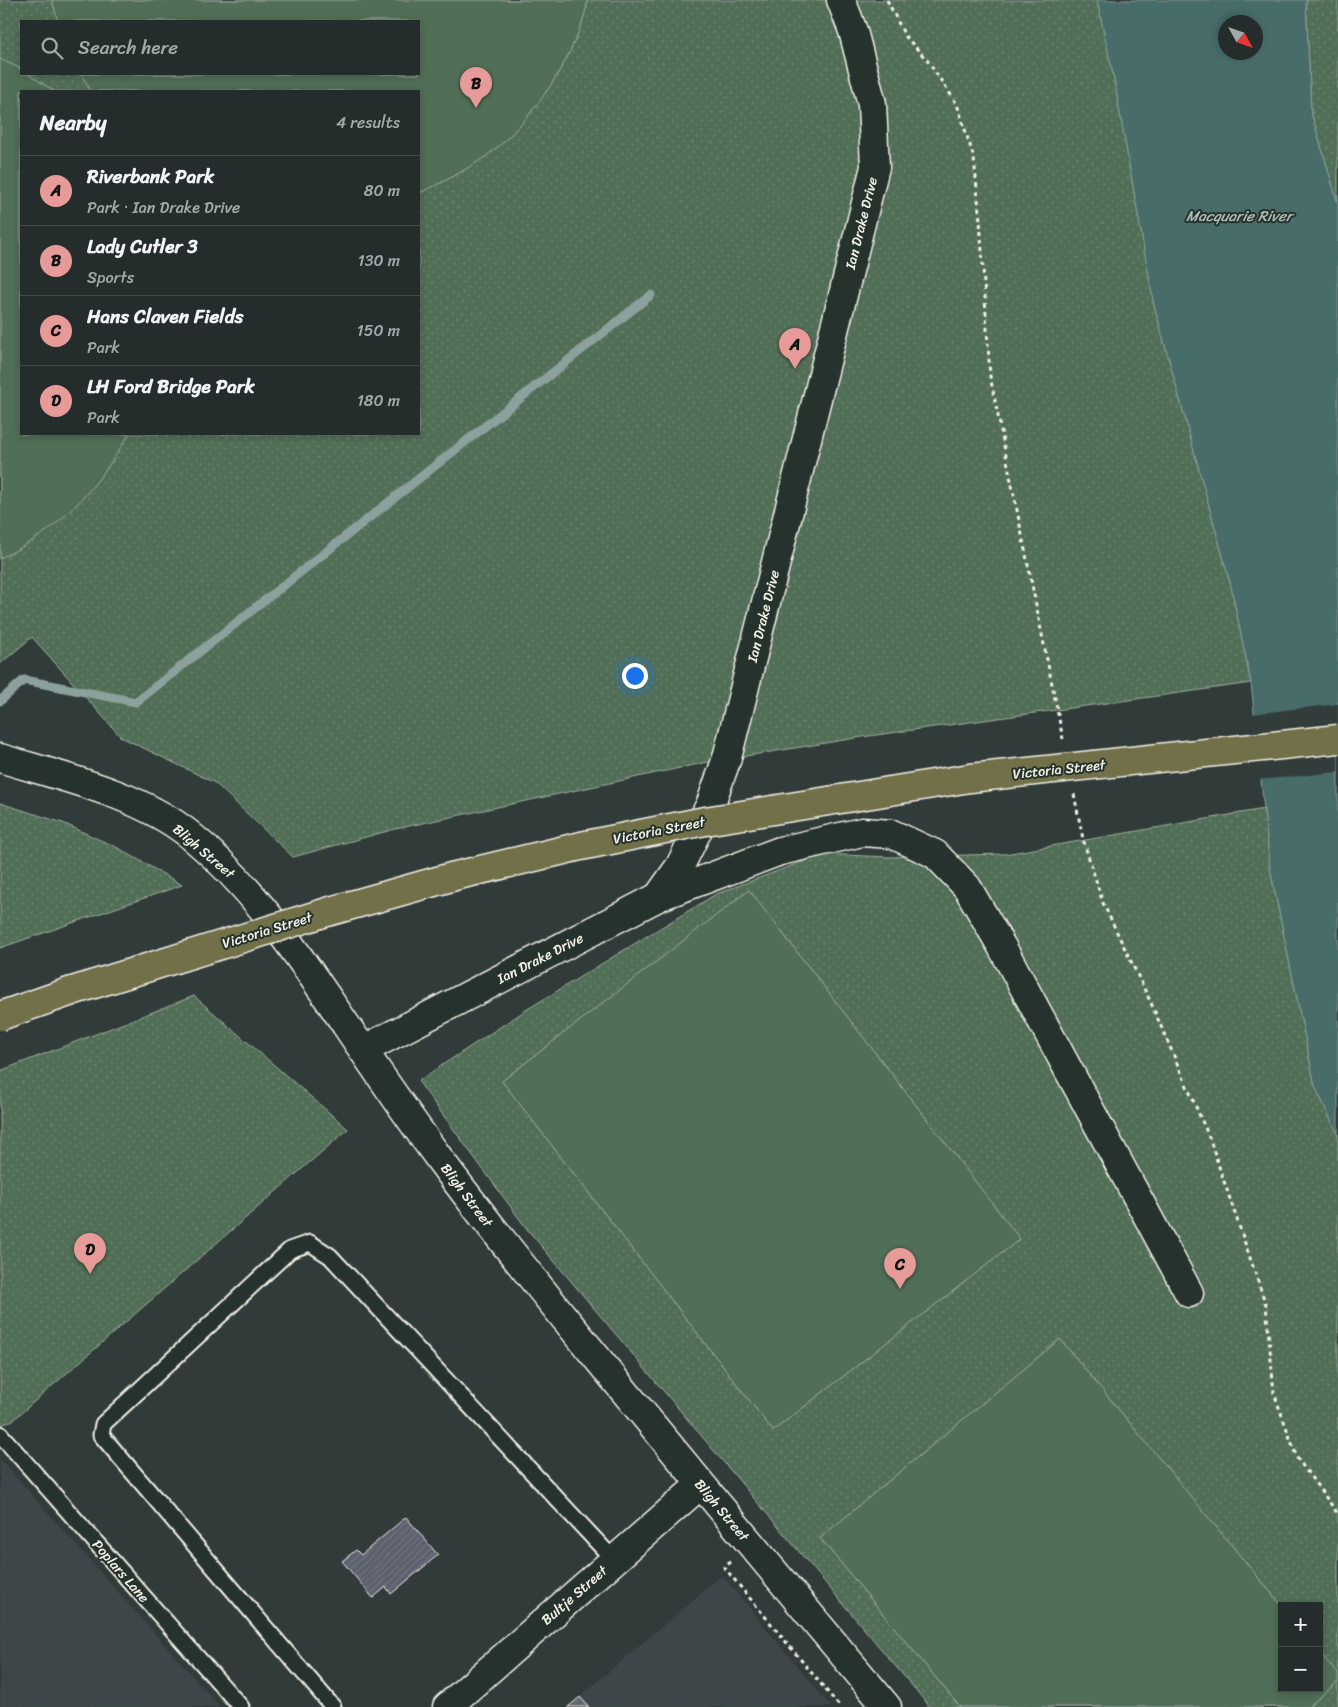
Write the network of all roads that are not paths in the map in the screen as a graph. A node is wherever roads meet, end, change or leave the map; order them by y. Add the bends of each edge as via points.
1 (841, 0) edge
2 (1338, 739) edge
3 (0, 758) edge
4 (658, 898) junction
5 (0, 1016) edge
6 (362, 1050) junction
7 (1189, 1293) dead end
8 (0, 1434) edge
9 (701, 1484) junction
10 (614, 1560) junction
11 (241, 1707) edge
12 (333, 1707) edge
13 (447, 1707) edge
14 (888, 1707) edge

1 - 4 street, Ian Drake Drive via 853,31 872,104 875,167 727,758 711,803 680,866
2 - 5 highway, Victoria Street, bridge via 970,778 705,820 455,876 327,912
3 - 6 street, Bligh Street via 107,791 186,832 222,862 273,922
4 - 6 street, Ian Drake Drive
4 - 7 street via 780,851 862,832 892,834 935,854 967,887
6 - 9 street, Bligh Street via 509,1250
8 - 11 lane, Poplars Lane
9 - 10 street, Bultje Street
9 - 14 street, Bligh Street
10 - 12 lane via 330,1256 310,1243 290,1250 103,1424 101,1435
10 - 13 street, Bultje Street

